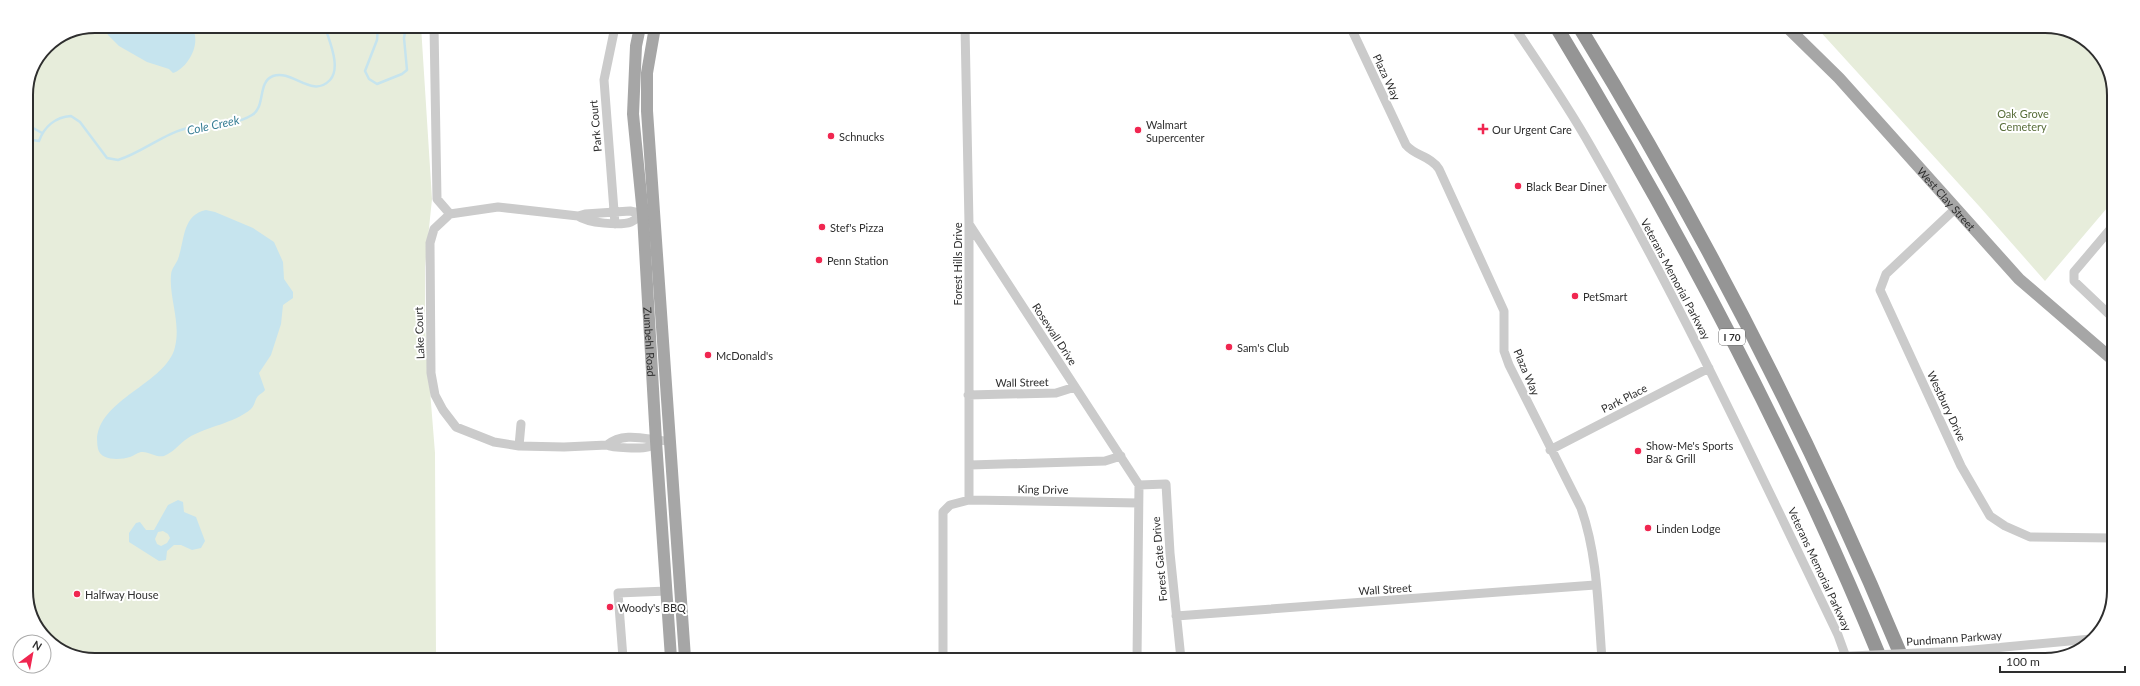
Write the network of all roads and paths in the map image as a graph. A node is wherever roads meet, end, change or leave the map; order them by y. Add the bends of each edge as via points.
1 (434, 33) edge
2 (614, 33) edge
3 (639, 33) edge
4 (654, 33) edge
5 (965, 33) edge
6 (1353, 33) edge
7 (1518, 33) edge
8 (1560, 33) edge
9 (1583, 33) edge
10 (1793, 33) edge
11 (1955, 209) junction
12 (614, 212) junction
13 (450, 214) junction
14 (643, 215) junction
15 (656, 215) junction
16 (578, 216) junction
17 (615, 224) junction
18 (969, 224) junction
19 (2107, 233) edge
20 (2107, 312) edge
21 (2107, 355) edge
22 (1709, 368) junction
23 (1075, 387) junction
24 (968, 395) junction
25 (521, 424) dead end
26 (656, 441) junction
27 (670, 441) junction
28 (519, 446) junction
29 (1550, 450) junction
30 (1120, 456) junction
31 (970, 465) junction
32 (1139, 485) junction
33 (970, 500) junction
34 (1138, 503) junction
35 (2107, 538) edge
36 (1595, 585) junction
37 (667, 591) junction
38 (1176, 616) junction
39 (2083, 640) edge
40 (623, 653) edge
41 (672, 653) edge
42 (685, 653) edge
43 (943, 653) edge
44 (1137, 653) edge
45 (1180, 653) edge
46 (1601, 653) edge
47 (1844, 653) edge
48 (1878, 653) edge
49 (1900, 653) edge
50 (1917, 653) edge

1 - 13 street via 437,199
2 - 12 street, Park Court via 604,80
3 - 14 main road, Zumbehl Road via 635,52 633,114
4 - 15 main road, Zumbehl Road via 647,73 647,111
5 - 18 street, Forest Hills Drive
6 - 29 street, Plaza Way via 1406,145 1410,151 1432,160 1439,169 1504,311 1503,335 1506,358
7 - 22 street, Veterans Memorial Parkway via 1591,146
8 - 48 highway, I 70 via 1642,172 1722,317 1794,463
9 - 49 highway, I 70 via 1658,158 1738,306 1831,494
10 - 11 main road, West Clay Street via 1839,78
11 - 21 main road, West Clay Street via 2020,279
11 - 35 street, Westbury Drive via 1886,274 1880,290 1961,466 1990,516 2015,531 2035,537
12 - 14 street via 630,211
12 - 16 street
12 - 17 street, Park Court
13 - 16 street via 498,208
13 - 28 street, Lake Court via 434,229 430,243 431,373 435,395 442,410 456,427 494,442
14 - 15 street
14 - 17 street via 631,222
14 - 26 main road, Zumbehl Road
15 - 27 main road, Zumbehl Road
16 - 17 street via 583,220
18 - 23 street, Rosewall Drive
18 - 24 street, Forest Hills Drive
19 - 20 street via 2074,272 2074,281
22 - 29 street, Park Place
22 - 47 street, Veterans Memorial Parkway
23 - 24 street, Wall Street via 1056,393
23 - 30 street, Rosewall Drive
24 - 31 street, Forest Hills Drive
25 - 28 street
26 - 27 street, Lake Court
26 - 28 street, Lake Court via 647,437 612,441 607,445
26 - 37 main road, Zumbehl Road
27 - 42 main road, Zumbehl Road
29 - 36 street, Plaza Way via 1581,508 1588,530
30 - 31 street via 1104,461
30 - 32 street, Rosewall Drive
31 - 33 street, Forest Hills Drive
32 - 34 street
32 - 38 street, Forest Gate Drive via 1166,484
33 - 34 street, King Drive
33 - 43 street, King Drive via 950,505 943,512
34 - 44 street
36 - 38 street, Wall Street
36 - 46 street, Plaza Way
37 - 40 street via 618,593
37 - 41 main road, Zumbehl Road
38 - 45 street, Forest Gate Drive
39 - 50 street, Pundmann Parkway, bridge

